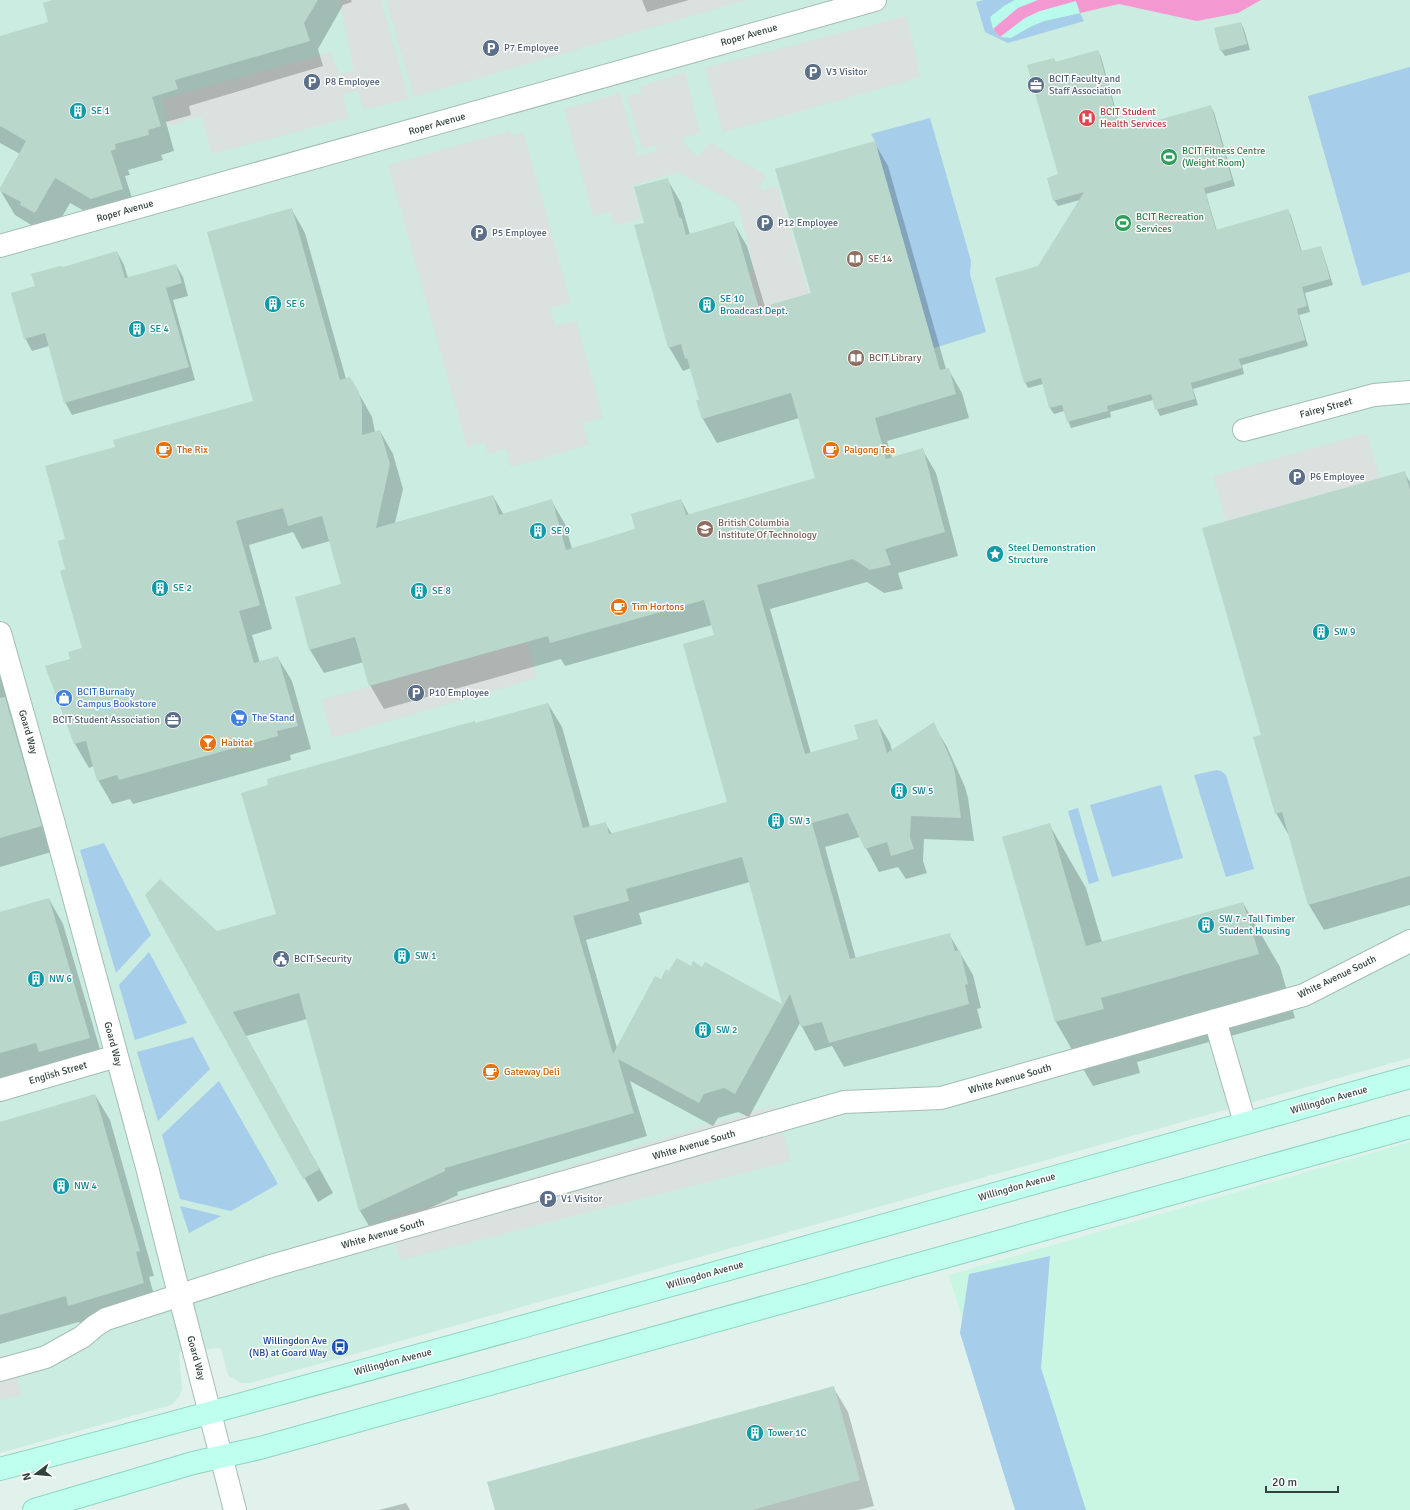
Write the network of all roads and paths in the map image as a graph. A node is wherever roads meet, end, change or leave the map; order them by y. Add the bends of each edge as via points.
1 (874, 0) edge
2 (0, 246) edge
3 (1410, 392) edge
4 (1244, 430) dead end
5 (0, 633) edge
6 (1410, 941) edge
7 (1214, 1020) junction
8 (117, 1056) junction
9 (1410, 1077) edge
10 (0, 1090) edge
11 (1245, 1123) junction
12 (1410, 1127) edge
13 (179, 1296) junction
14 (0, 1370) edge
15 (211, 1413) junction
16 (221, 1457) junction
17 (0, 1469) edge
18 (34, 1510) edge
19 (235, 1510) edge

1 - 2 street, Roper Avenue
3 - 4 street, Fairey Street via 1374,394
5 - 8 street, Goard Way
6 - 7 street, White Avenue South via 1304,995
7 - 11 street
7 - 13 street, White Avenue South via 941,1098 844,1102 315,1253
8 - 10 street, English Street
8 - 13 street, Goard Way
9 - 11 main road, Willingdon Avenue
11 - 15 main road, Willingdon Avenue
12 - 16 main road
13 - 14 street, White Avenue South via 106,1319 82,1337 46,1357
13 - 15 street, Goard Way
15 - 16 street, Goard Way
15 - 17 main road, Willingdon Avenue
16 - 18 main road
16 - 19 street, Goard Way

